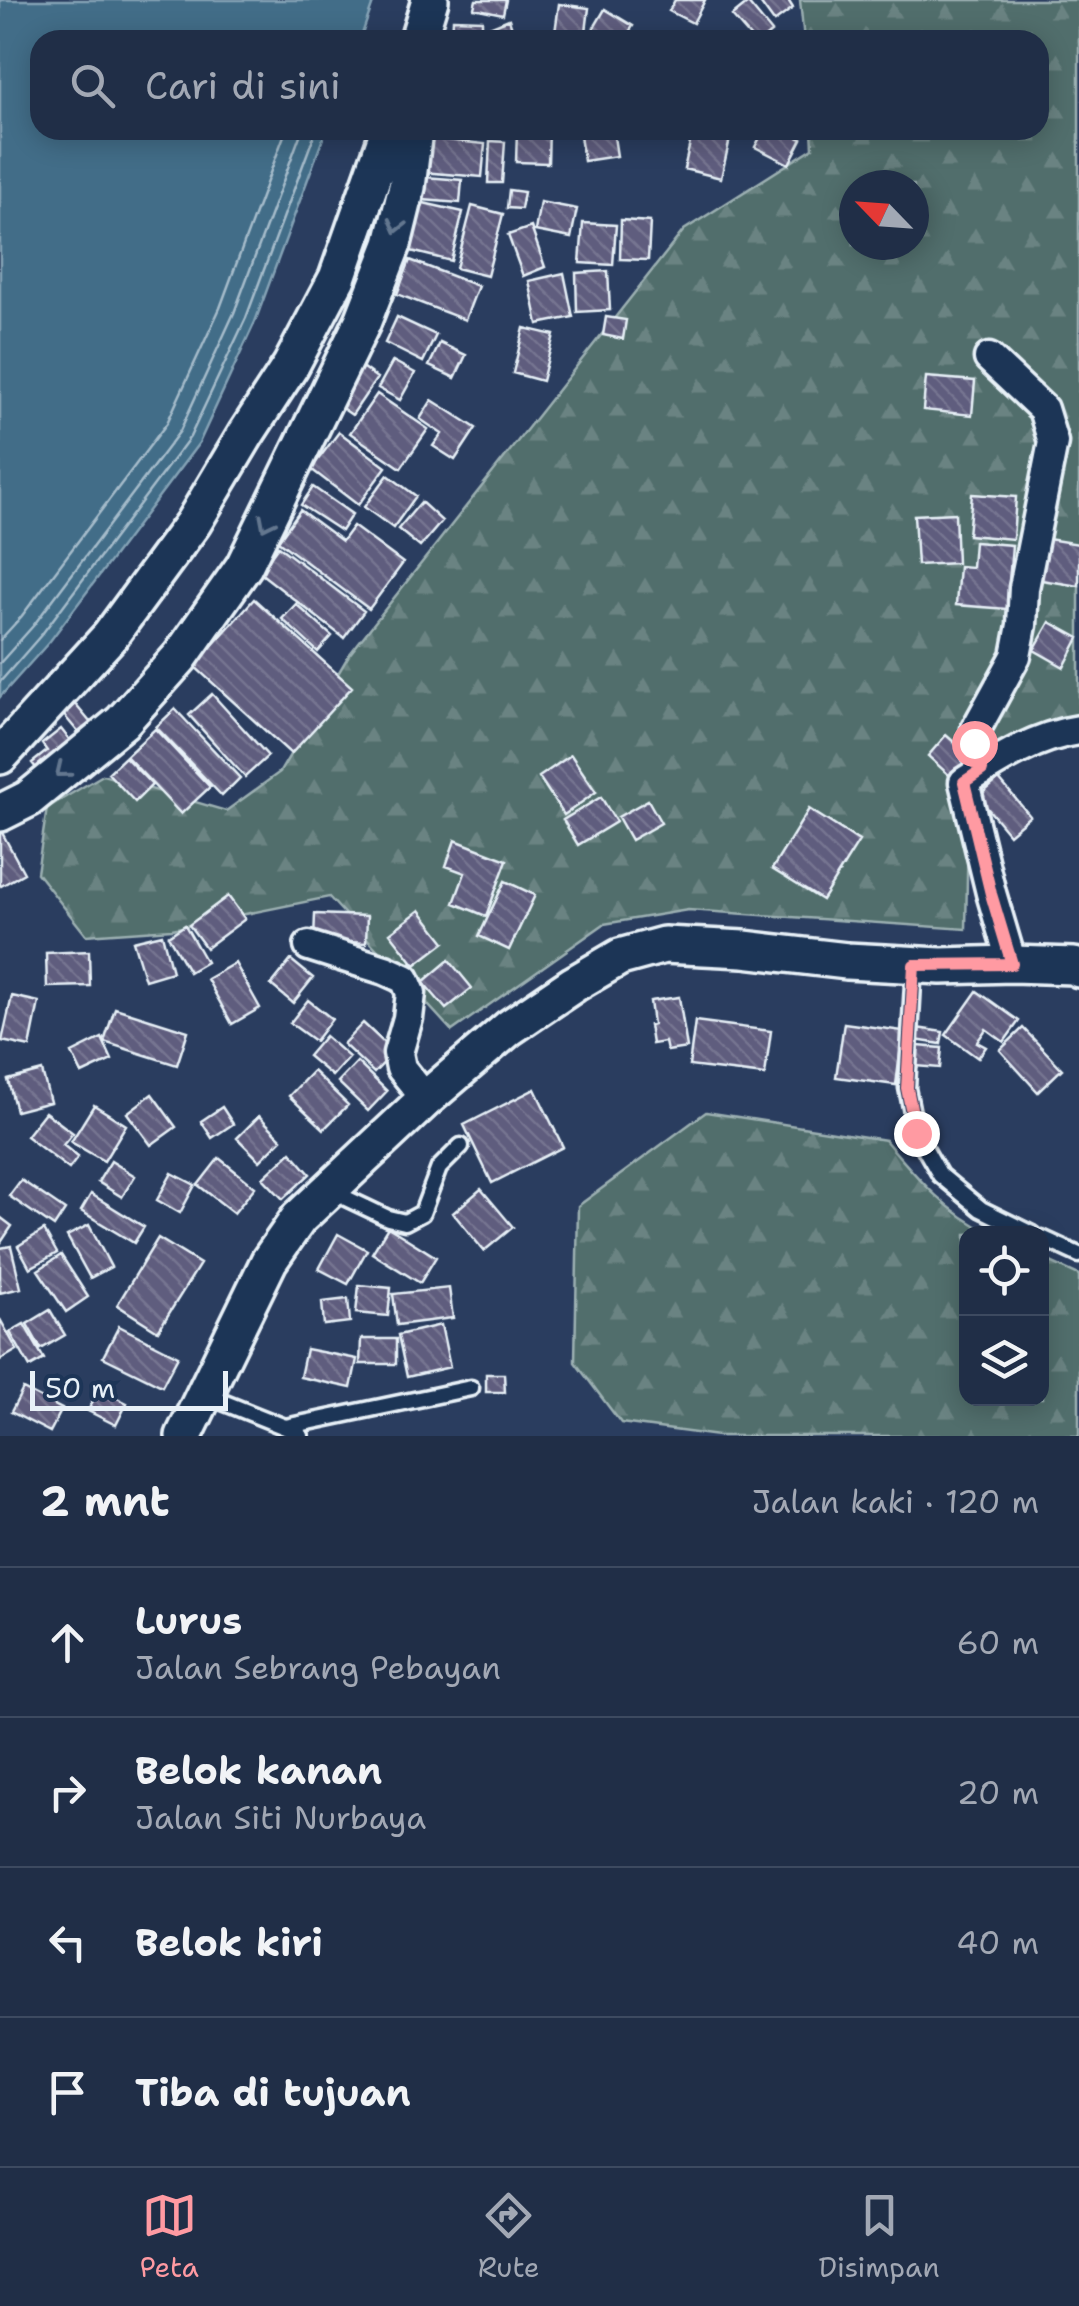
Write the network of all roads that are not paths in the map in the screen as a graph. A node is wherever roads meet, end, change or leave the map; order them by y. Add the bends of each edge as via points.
1 (430, 0) edge
2 (421, 30) edge
3 (386, 140) edge
4 (413, 140) edge
5 (989, 358) dead end
6 (1079, 730) edge
7 (0, 756) edge
8 (982, 770) junction
9 (0, 812) edge
10 (310, 946) dead end
11 (1012, 964) junction
12 (914, 965) junction
13 (1079, 969) edge
14 (426, 1099) junction
15 (461, 1146) dead end
16 (328, 1189) junction
17 (1015, 1226) edge
18 (1049, 1241) edge
19 (1079, 1255) edge
20 (470, 1388) dead end
21 (204, 1394) junction
22 (285, 1427) junction
23 (184, 1436) edge
24 (300, 1436) edge

1 - 2 street
3 - 7 street via 338,278 193,523 110,636
4 -> 9 street via 393,244 363,321 244,566 180,658 122,722 28,799
5 - 8 street via 1043,409 1053,442 1016,656 976,730
6 - 8 street via 1010,752
8 - 11 street via 964,782
10 - 14 street via 405,978 411,994 398,1053 401,1068
11 - 12 street
11 - 13 street
12 - 14 street via 744,949 649,949 574,984 509,1028
12 - 17 lane via 907,1088 916,1133 940,1175 981,1210
14 - 16 street
15 - 16 lane via 439,1168 422,1213 405,1222
16 - 21 street via 269,1262
18 - 19 lane
20 - 22 lane
21 - 22 lane
21 - 23 street
22 - 24 lane

